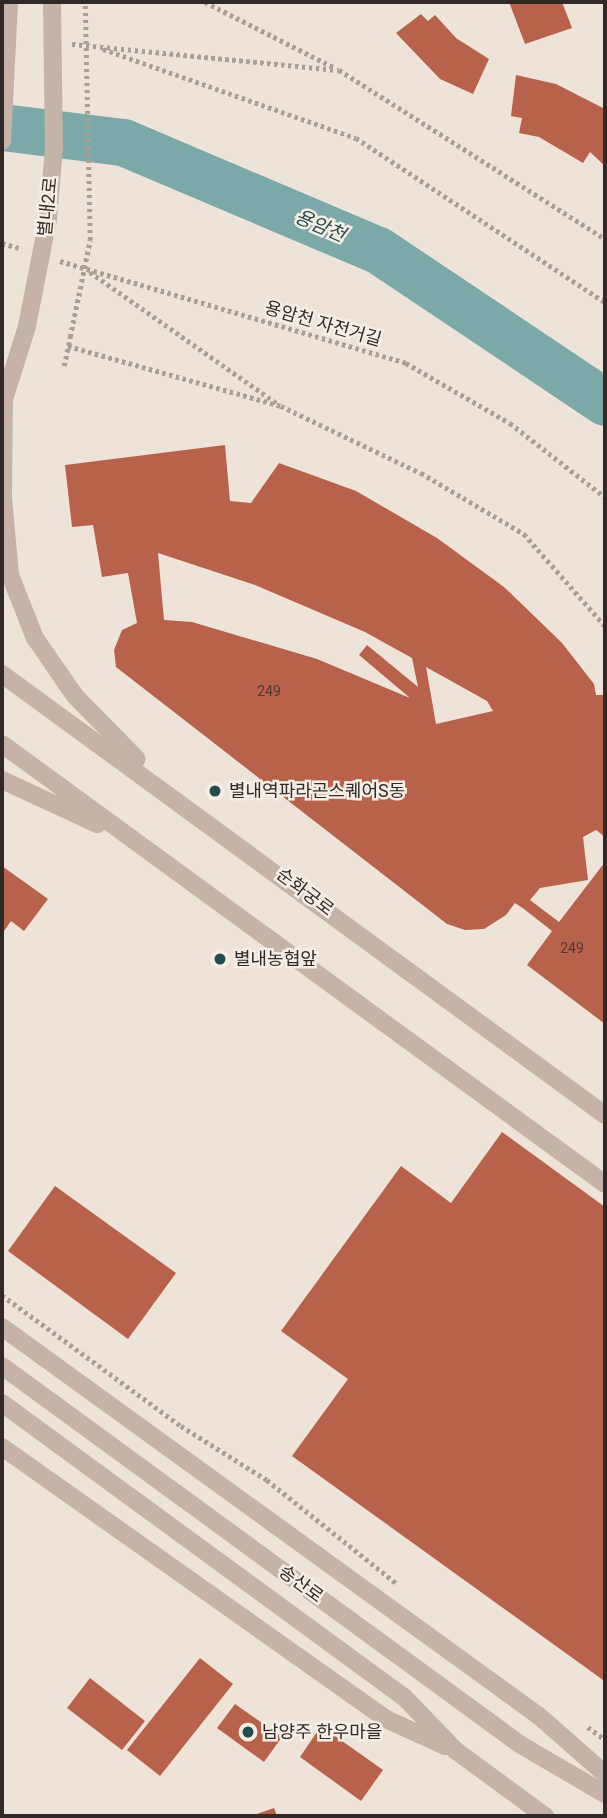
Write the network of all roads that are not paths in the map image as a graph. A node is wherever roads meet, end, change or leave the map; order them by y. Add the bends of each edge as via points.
1 (9, 2) edge
2 (52, 2) edge
3 (2, 141) edge
4 (3, 402) edge
5 (2, 674) edge
6 (2, 744) edge
7 (2, 780) edge
8 (169, 792) junction
9 (136, 844) junction
10 (605, 1115) edge
11 (605, 1184) edge
12 (2, 1327) edge
13 (2, 1366) edge
14 (2, 1403) edge
15 (2, 1447) edge
16 (455, 1751) junction
17 (605, 1774) edge
18 (605, 1794) edge
19 (545, 1816) edge

1 - 3 street, bridge
2 - 4 street, 별내2로, bridge via 53,160 39,281
4 - 8 street, 별내2로 via 3,497 10,575 34,639 75,696
5 - 8 street, 순화궁로
6 - 9 street
7 - 9 street
8 - 10 street, 순화궁로
9 - 11 street
12 - 17 street via 539,1716
13 - 18 street, 송산로 via 521,1745
14 - 16 street, 송산로 via 404,1697
15 - 16 street via 386,1719
16 - 19 street, 송산로

